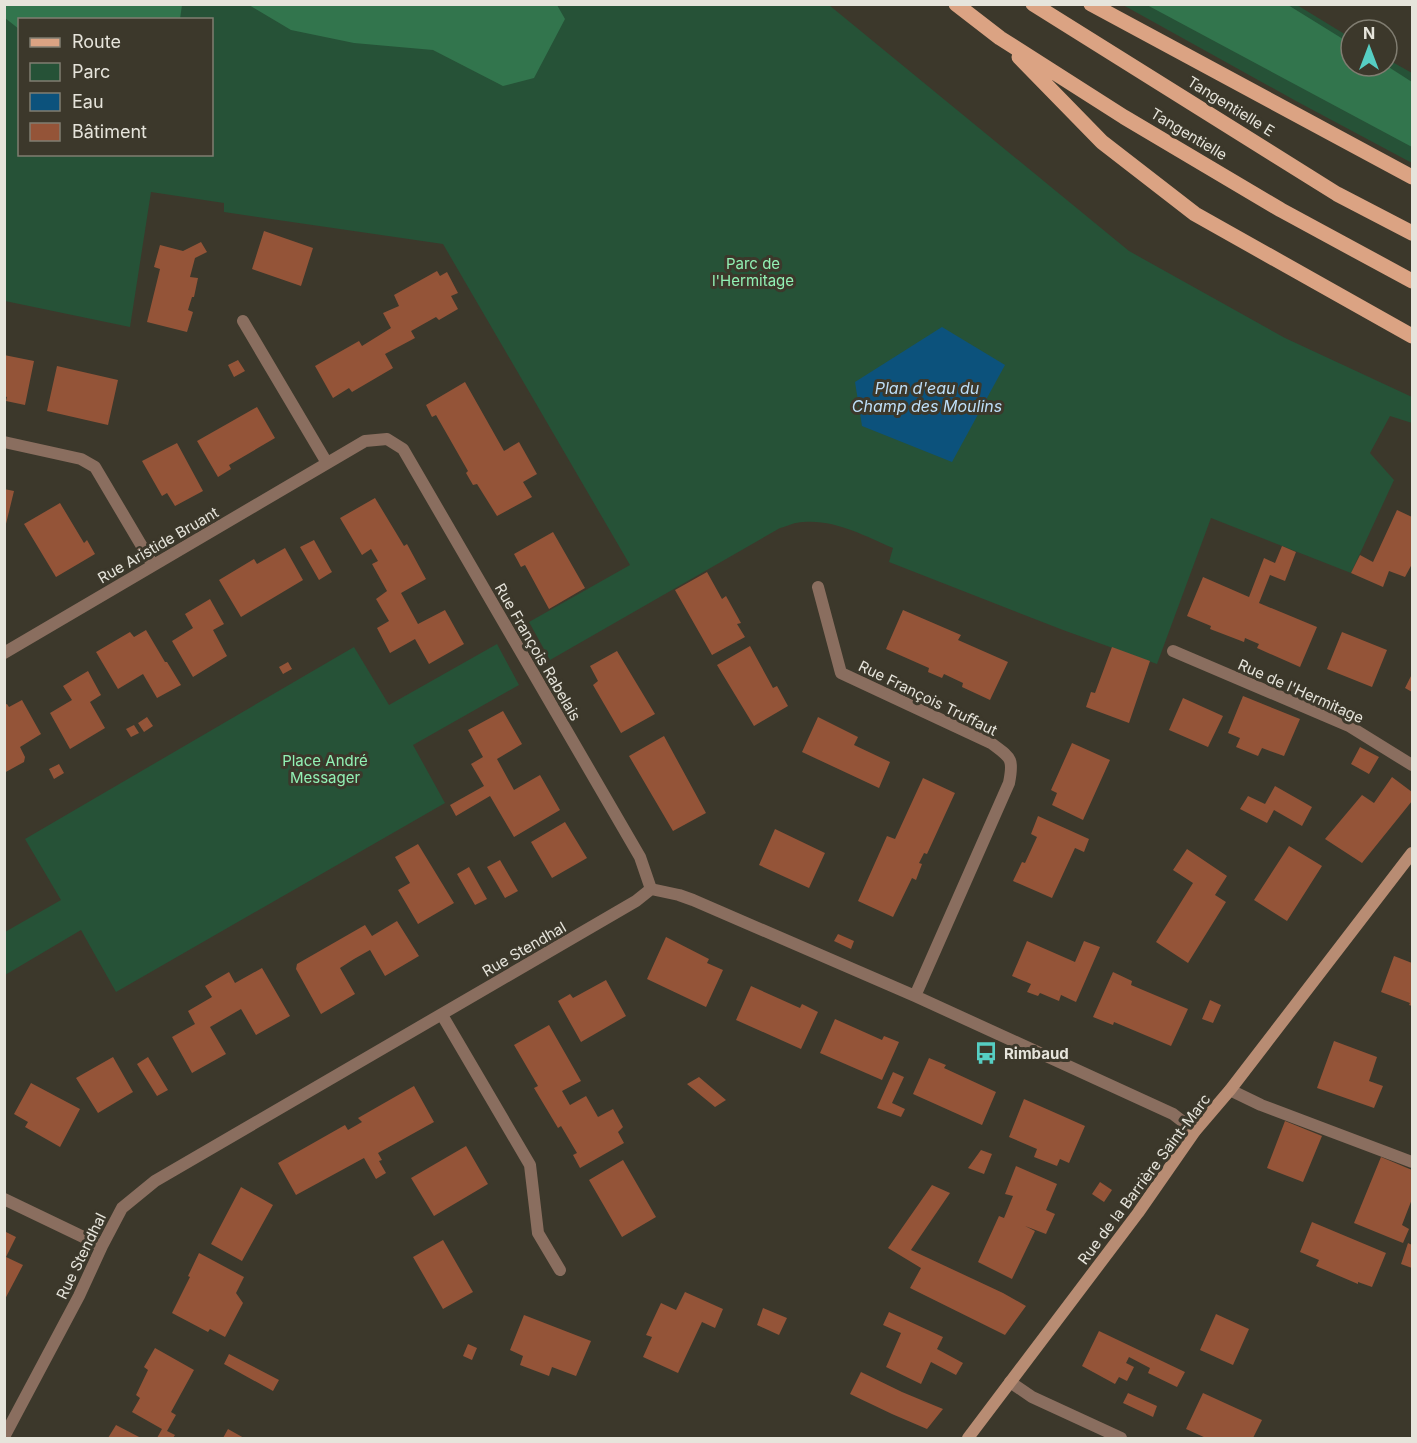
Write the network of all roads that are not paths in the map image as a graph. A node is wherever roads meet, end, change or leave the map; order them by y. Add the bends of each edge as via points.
1 (956, 4) edge
2 (1033, 4) edge
3 (1091, 4) edge
4 (1000, 38) junction
5 (1413, 177) edge
6 (1413, 233) edge
7 (1413, 281) edge
8 (243, 321) dead end
9 (1413, 336) edge
10 (387, 439) joint
11 (4, 442) edge
12 (327, 463) junction
13 (153, 565) junction
14 (818, 586) dead end
15 (1173, 651) dead end
16 (4, 653) edge
17 (1413, 765) edge
18 (1413, 853) edge
19 (651, 889) junction
20 (915, 996) junction
21 (442, 1015) junction
22 (1230, 1090) junction
23 (1195, 1131) junction
24 (1413, 1162) edge
25 (4, 1199) edge
26 (102, 1246) junction
27 (560, 1270) dead end
28 (1010, 1382) junction
29 (4, 1437) edge
30 (968, 1438) edge
31 (1121, 1438) edge

1 - 4 main road, Tangentielle
2 - 6 main road, Tangentielle E via 1337,194
3 - 5 main road
4 - 7 main road, Tangentielle via 1124,117
4 - 9 main road via 1102,142 1195,214
8 - 12 street
10 - 12 street, Rue Aristide Bruant via 365,441
10 - 19 street, Rue François Rabelais via 403,449 640,857
11 - 13 street via 81,459 95,467
12 - 13 street, Rue Aristide Bruant
13 - 16 street, Rue Aristide Bruant
14 - 20 street, Rue François Truffaut via 841,673 992,743 1009,756 1012,767 1009,783
15 - 17 street, Rue de l'Hermitage via 1349,726
18 - 22 main road, Rue de la Barrière Saint-Marc
19 - 20 street via 693,900
19 - 21 street, Rue Stendhal
20 - 23 street via 1173,1114
21 - 26 street, Rue Stendhal via 154,1181 122,1208
21 - 27 street via 530,1165 538,1233
22 - 23 main road, Rue de la Barrière Saint-Marc
22 - 24 street
23 - 28 main road, Rue de la Barrière Saint-Marc
25 - 26 street
26 - 29 street, Rue Stendhal
28 - 30 main road, Rue de la Barrière Saint-Marc
28 - 31 street via 1032,1397

